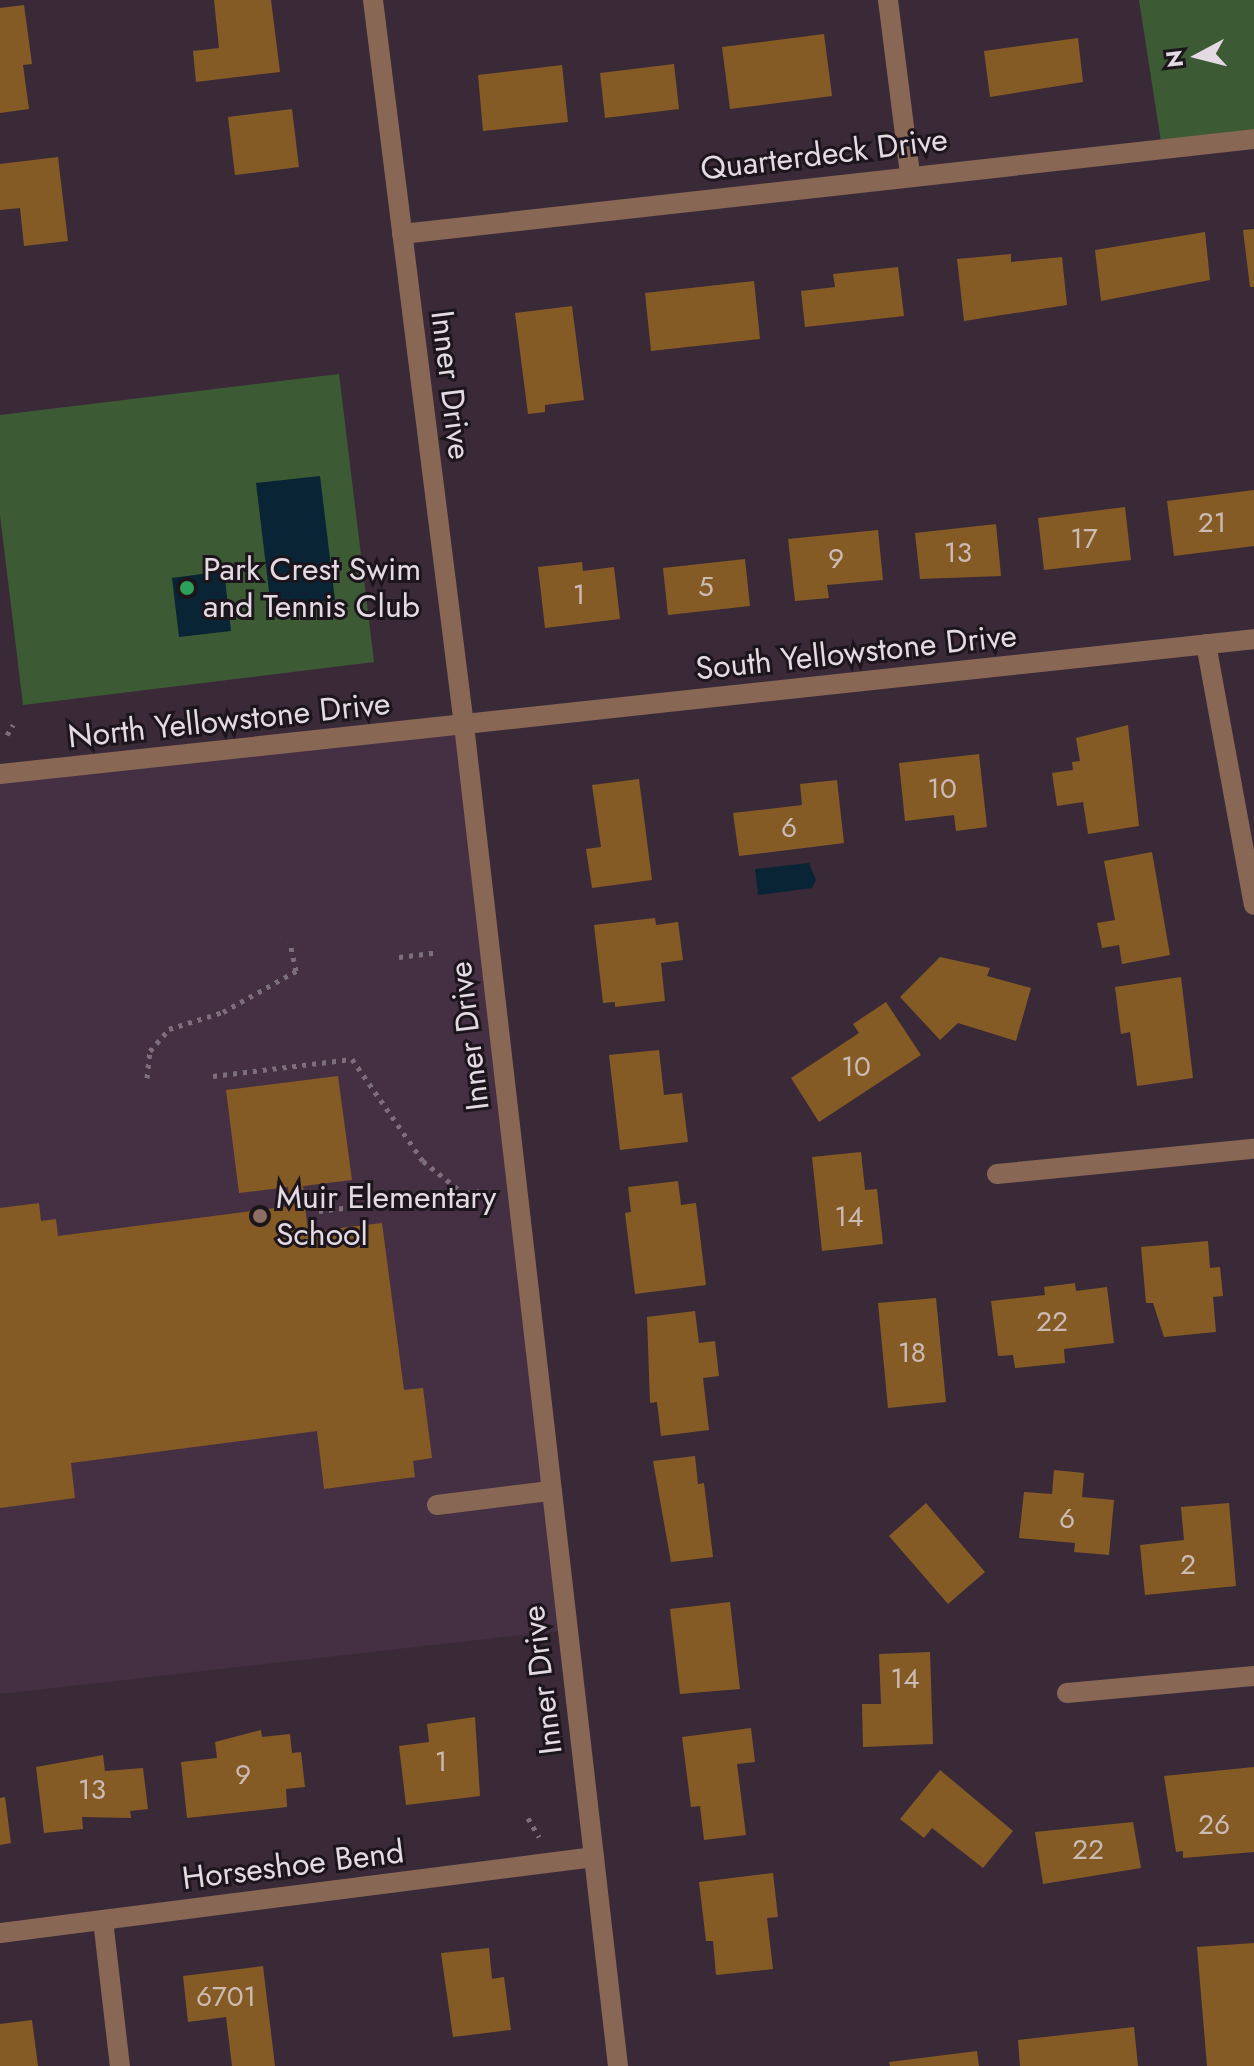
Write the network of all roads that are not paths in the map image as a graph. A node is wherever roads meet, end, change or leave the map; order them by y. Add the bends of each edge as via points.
1 (373, 0) edge
2 (888, 0) edge
3 (1254, 139) edge
4 (910, 174) junction
5 (402, 234) junction
6 (1254, 639) edge
7 (1206, 644) junction
8 (464, 725) junction
9 (0, 774) edge
10 (1254, 905) edge
11 (1254, 1149) edge
12 (997, 1174) dead end
13 (550, 1491) junction
14 (437, 1505) dead end
15 (1254, 1676) edge
16 (1067, 1693) dead end
17 (594, 1857) junction
18 (103, 1920) junction
19 (0, 1933) edge
20 (120, 2066) edge
21 (618, 2066) edge

1 - 5 street, Inner Drive
2 - 4 street
3 - 4 street, Quarterdeck Drive
4 - 5 street, Quarterdeck Drive
5 - 8 street, Inner Drive
6 - 7 street, South Yellowstone Drive
7 - 8 street, South Yellowstone Drive
7 - 10 street
8 - 9 street, North Yellowstone Drive
8 - 13 street, Inner Drive
11 - 12 street
13 - 14 street
13 - 17 street, Inner Drive
15 - 16 street
17 - 18 street, Horseshoe Bend
17 - 21 street, Inner Drive
18 - 19 street, Horseshoe Bend
18 - 20 street

